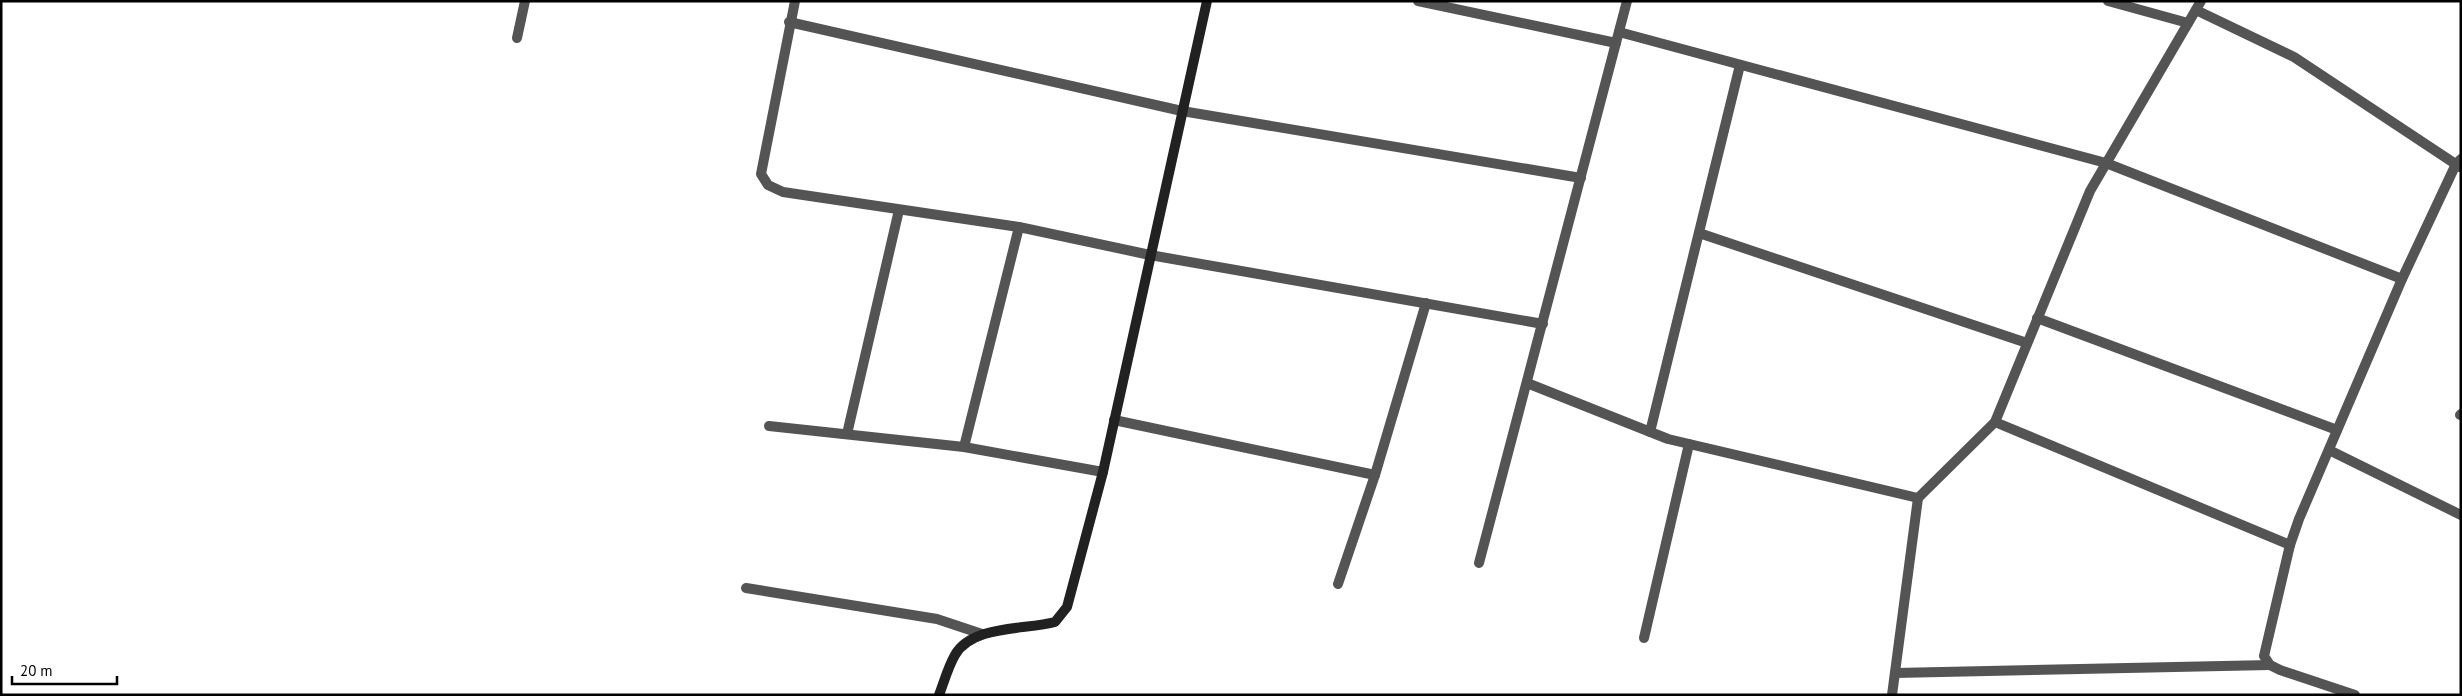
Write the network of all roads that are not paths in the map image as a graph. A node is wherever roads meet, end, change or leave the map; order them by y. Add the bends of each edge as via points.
1 (525, 1) edge
2 (795, 1) edge
3 (1207, 1) edge
4 (1418, 1) edge
5 (1627, 1) edge
6 (2108, 1) edge
7 (2198, 6) edge
8 (789, 22) junction
9 (2188, 23) junction
10 (1619, 32) junction
11 (517, 38) dead end
12 (1616, 43) junction
13 (1740, 65) junction
14 (1182, 111) junction
15 (2106, 163) junction
16 (2459, 164) edge
17 (1581, 178) junction
18 (899, 210) junction
19 (1020, 227) junction
20 (1699, 233) junction
21 (1150, 255) junction
22 (2402, 279) junction
23 (1426, 303) junction
24 (2038, 318) junction
25 (1543, 324) junction
26 (2027, 343) junction
27 (1527, 384) junction
28 (1114, 420) junction
29 (1995, 422) junction
30 (769, 426) dead end
31 (2337, 430) junction
32 (1650, 432) junction
33 (847, 434) junction
34 (1689, 444) junction
35 (964, 447) junction
36 (2329, 450) junction
37 (1103, 472) junction
38 (1375, 475) junction
39 (1918, 498) junction
40 (2461, 515) edge
41 (2290, 545) junction
42 (1479, 563) dead end
43 (1338, 584) dead end
44 (746, 588) dead end
45 (982, 634) junction
46 (1644, 638) dead end
47 (2270, 665) junction
48 (1895, 673) junction
49 (939, 695) edge
50 (1892, 695) edge
51 (2355, 695) edge

1 - 11 street
2 - 8 street
3 - 14 main road
4 - 12 street
5 - 10 street
6 - 9 street
7 - 9 street
7 - 16 street via 2294,57
8 - 14 street
8 - 18 street via 761,174 768,185 783,192
9 - 15 street
10 - 12 street
10 - 13 street
12 - 17 street
13 - 15 street
13 - 20 street
14 - 17 street
14 - 21 main road
15 - 22 street
15 - 24 street via 2090,192
16 - 22 street
17 - 25 street
18 - 19 street
18 - 33 street
19 - 21 street
19 - 35 street
20 - 26 street
20 - 32 street
21 - 23 street
21 - 28 main road
22 - 31 street
23 - 25 street
23 - 38 street
24 - 26 street
24 - 31 street
25 - 27 street
26 - 29 street
27 - 32 street
27 - 42 street
28 - 37 main road
28 - 38 street
29 - 39 street
29 - 41 street
30 - 33 street
31 - 36 street
32 - 34 street
33 - 35 street
34 - 39 street
34 - 46 street
35 - 37 street
36 - 40 street
36 - 41 street
37 - 45 main road via 1062,616 1047,624
38 - 43 street
39 - 48 street
41 - 47 street via 2264,656
44 - 45 street via 937,619
45 - 49 main road via 970,639 955,655
47 - 48 street
47 - 51 street
48 - 50 street

